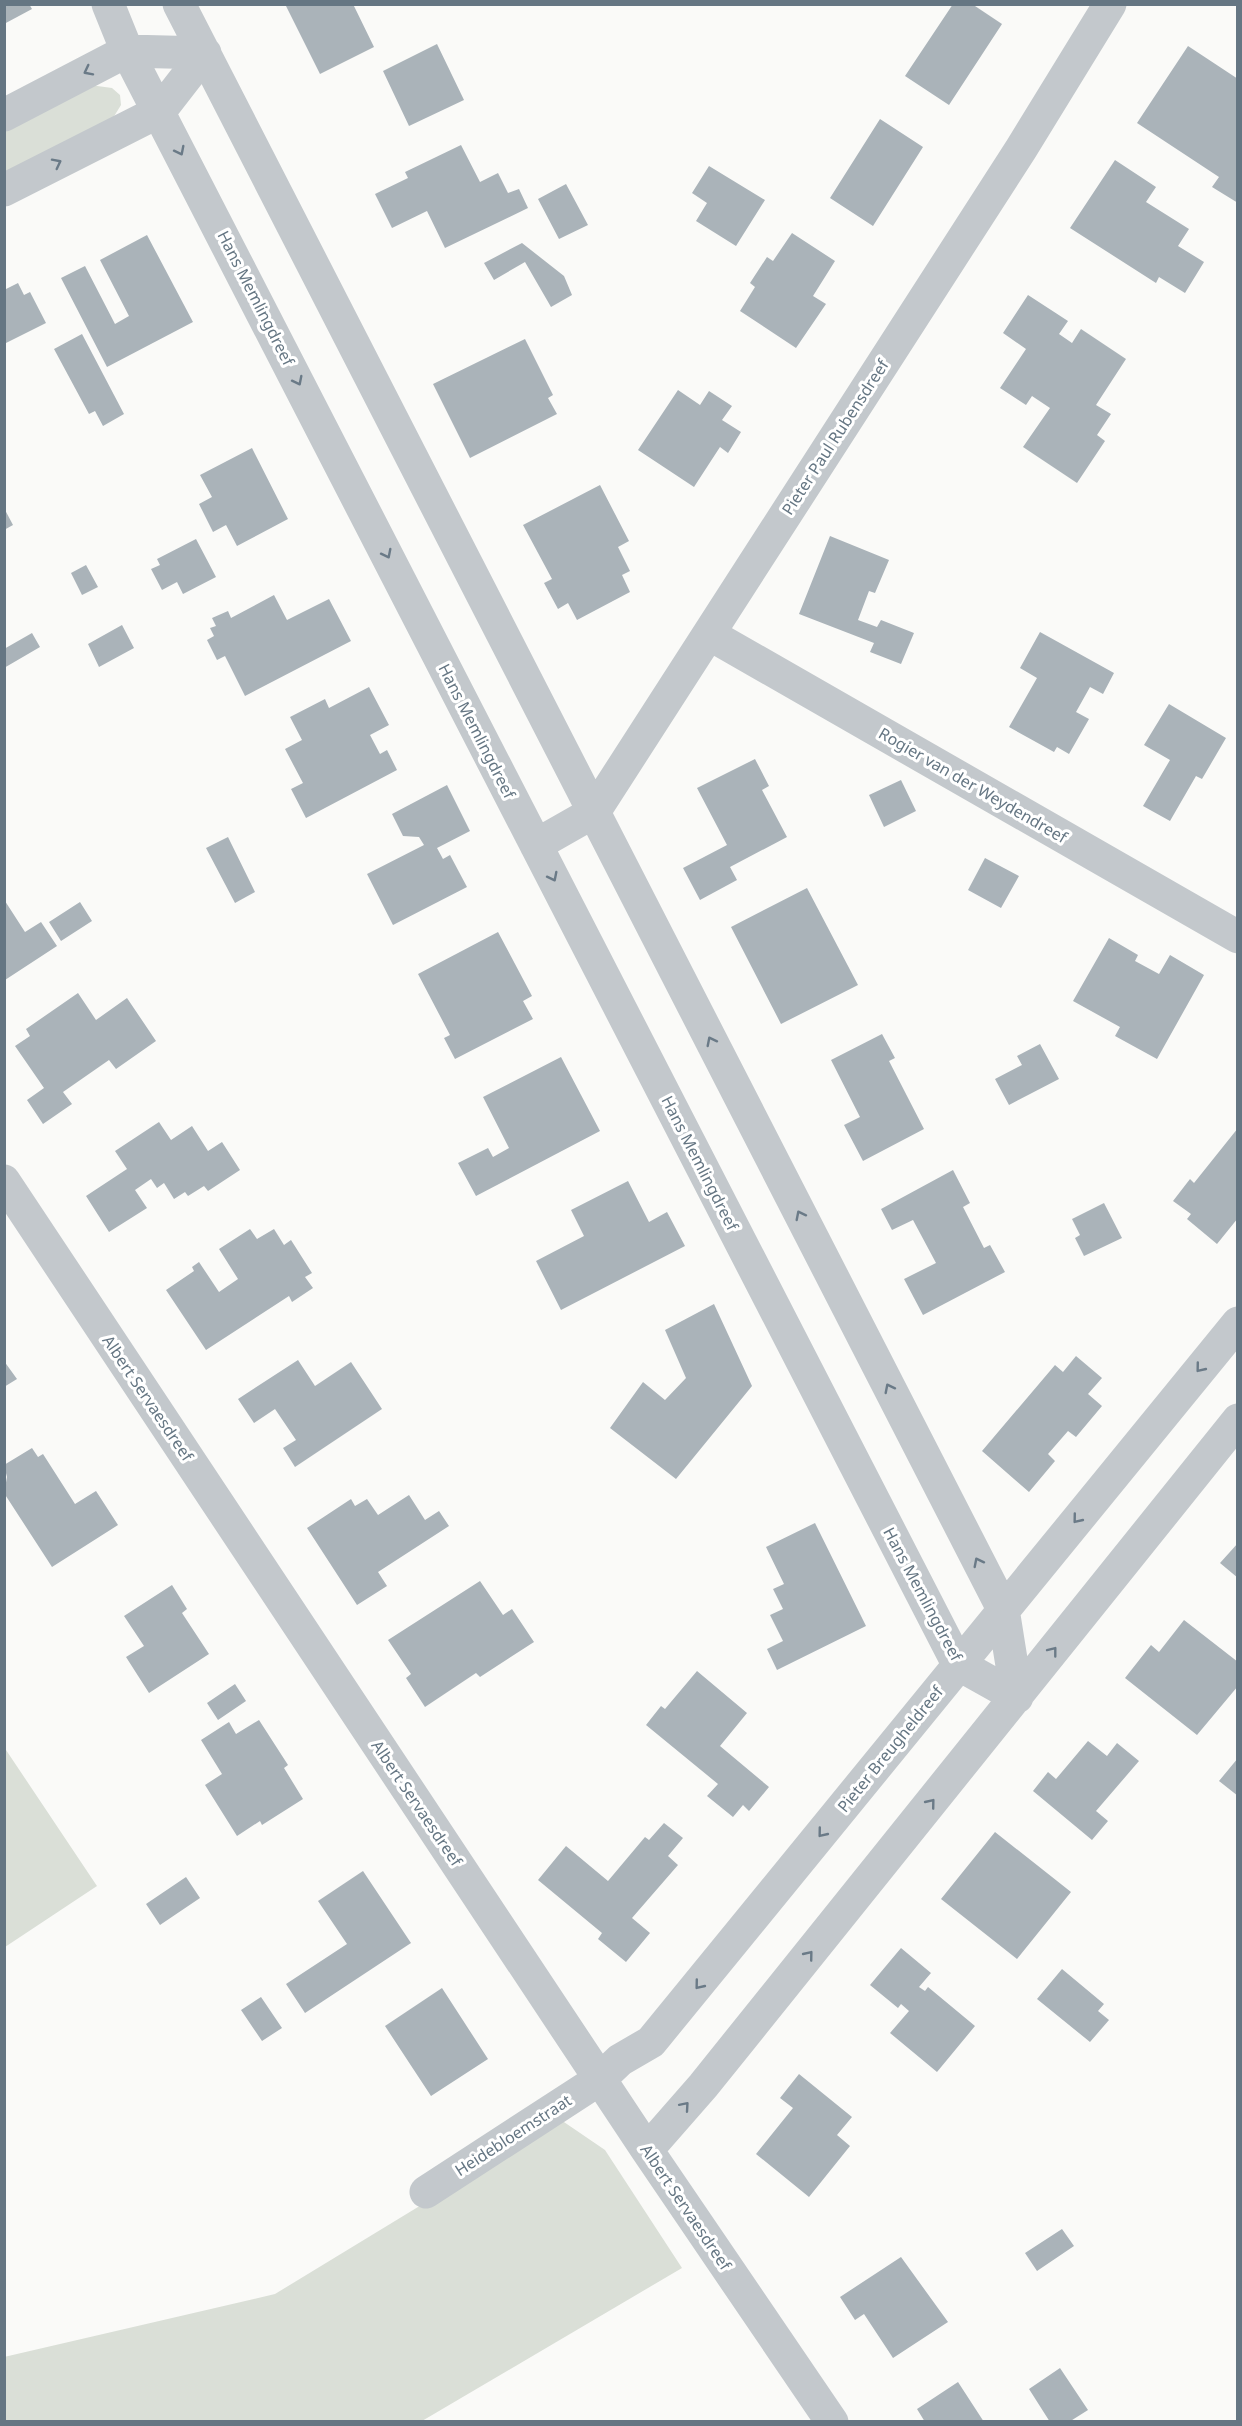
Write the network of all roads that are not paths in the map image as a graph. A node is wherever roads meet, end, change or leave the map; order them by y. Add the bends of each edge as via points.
1 (108, 4) edge
2 (179, 4) edge
3 (1110, 4) edge
4 (128, 51) junction
5 (205, 53) junction
6 (159, 111) junction
7 (4, 115) edge
8 (4, 189) edge
9 (709, 634) junction
10 (594, 812) junction
11 (536, 846) junction
12 (1238, 937) edge
13 (4, 1181) edge
14 (1238, 1323) edge
15 (1238, 1420) edge
16 (1003, 1609) junction
17 (958, 1664) junction
18 (1017, 1697) junction
19 (600, 2079) junction
20 (647, 2150) junction
21 (426, 2192) dead end
22 (832, 2421) edge

1 - 4 street, Hans Memlingdreef
2 - 5 street
3 - 9 street, Pieter Paul Rubensdreef
4 - 5 street
4 - 6 street, Hans Memlingdreef
4 -> 7 street
5 - 6 street
5 - 10 street
8 -> 6 street
6 -> 11 street, Hans Memlingdreef
9 - 10 street, Pieter Paul Rubensdreef
9 - 12 street, Rogier van der Weydendreef
10 - 11 street, Pieter Paul Rubensdreef
16 -> 10 street
11 -> 17 street, Hans Memlingdreef
13 - 19 street, Albert Servaesdreef
14 -> 16 street, Pieter Breugheldreef
18 -> 15 street
16 - 17 street, Pieter Breugheldreef
16 - 18 street
17 - 18 street, Hans Memlingdreef
17 -> 19 street, Pieter Breugheldreef via 658,2034
20 -> 18 street
19 - 20 street, Albert Servaesdreef
19 - 21 street, Heidebloemstraat
20 - 22 street, Albert Servaesdreef

